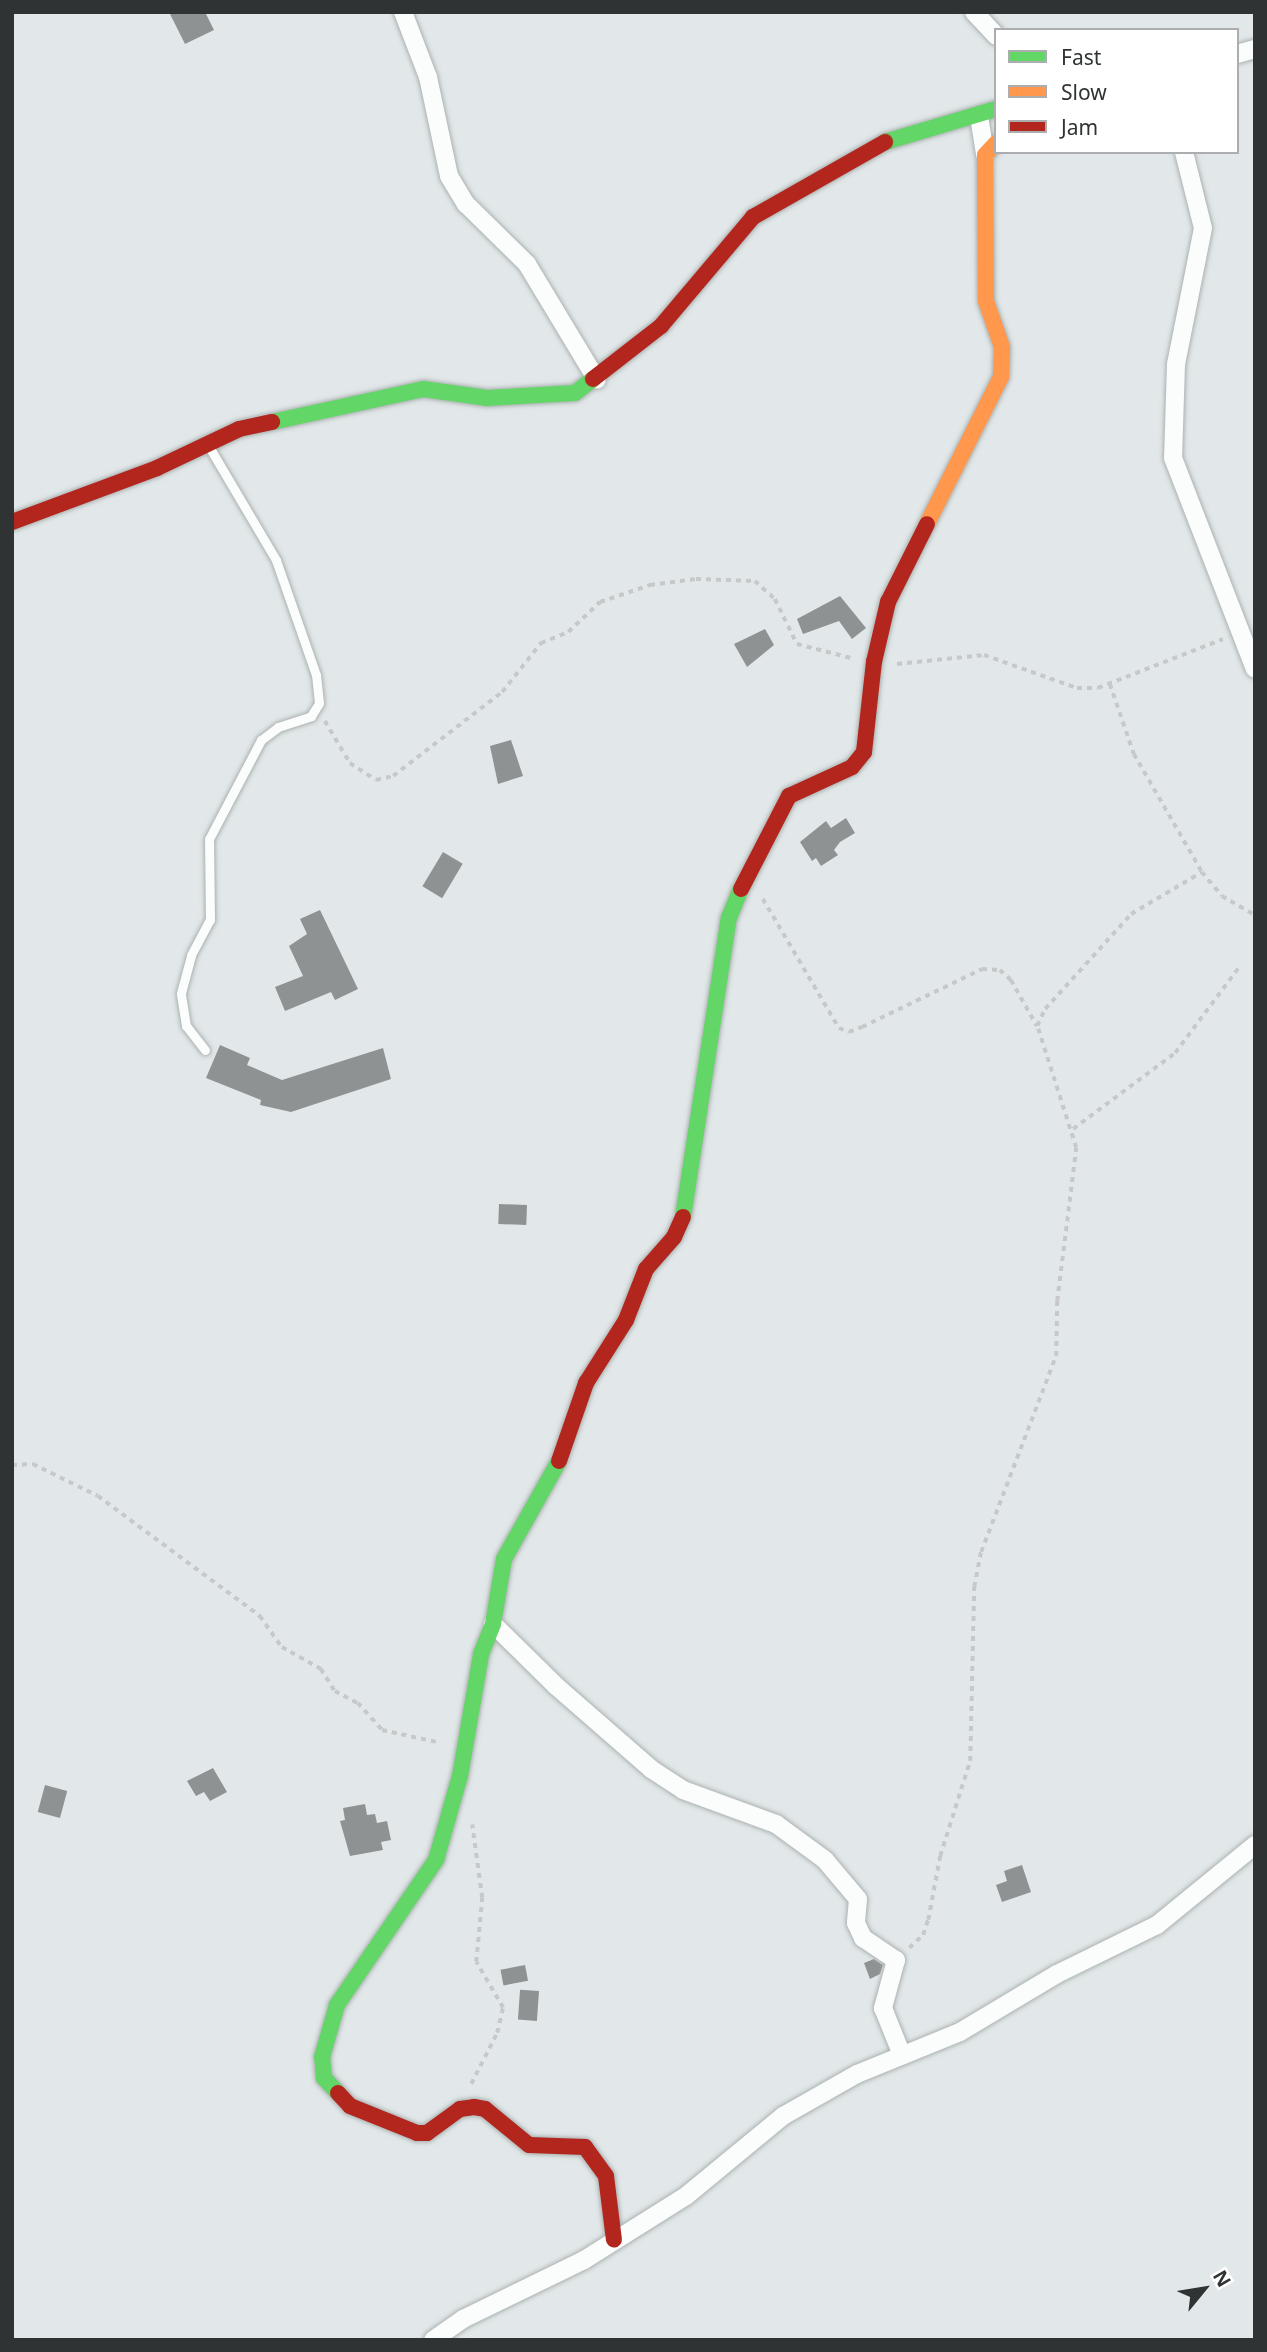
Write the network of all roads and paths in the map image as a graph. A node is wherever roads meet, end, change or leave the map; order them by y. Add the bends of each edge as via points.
1 (404, 12) edge
2 (974, 12) edge
3 (994, 34) edge
4 (987, 112) edge
5 (990, 149) edge
6 (1184, 154) edge
7 (597, 380) junction
8 (207, 443) junction
9 (12, 522) edge
10 (1244, 638) junction
11 (874, 664) junction
12 (1255, 669) edge
13 (1110, 684) junction
14 (317, 712) junction
15 (748, 872) junction
16 (1202, 872) junction
17 (1255, 915) edge
18 (1239, 967) dead end
19 (1037, 1026) junction
20 (205, 1050) dead end
21 (1073, 1129) junction
22 (12, 1465) edge
23 (493, 1624) junction
24 (464, 1747) junction
25 (471, 1820) dead end
26 (1255, 1845) edge
27 (896, 1960) junction
28 (902, 2055) junction
29 (460, 2109) junction
30 (614, 2240) junction
31 (433, 2340) edge

1 - 7 street via 428,77 449,176 466,204 527,264
2 - 3 street
4 - 5 street
4 - 7 street via 898,135 753,216 661,326
5 - 11 street via 986,301 1002,347 1001,377 888,602
6 - 10 street via 1203,228 1177,364 1173,458
7 - 8 street via 575,393 508,398 412,391 239,429
8 - 9 street via 158,468
8 - 14 lane via 280,571 316,675
10 - 12 street
10 - 13 path via 1213,642
11 - 13 path via 984,655 1077,688
11 - 14 path via 797,644 775,599 755,581 696,579 650,584 600,602 568,632 541,643 502,692 393,776 376,780 350,763 334,730
11 - 15 street via 867,741 858,762 789,796
13 - 16 path via 1134,754
14 - 20 lane via 278,727 261,740 209,839 210,920 191,955 181,993 186,1026
15 - 19 path via 839,1028 849,1032 862,1027 982,969 1000,970 1011,980
15 - 23 street via 729,918 684,1214 674,1237 646,1269 626,1320 586,1383 558,1463 504,1559
16 - 17 path via 1230,902
16 - 19 path via 1131,914 1045,1009
18 - 21 path via 1175,1053
19 - 21 path
21 - 27 path via 1075,1163 1057,1301 1054,1371 1000,1495 981,1552 974,1587 970,1761 940,1856 923,1935
22 - 24 path via 33,1464 98,1496 260,1616 282,1647 321,1669 335,1691 358,1703 382,1730
23 - 24 street via 481,1654
23 - 27 street via 651,1769 683,1790 776,1824 801,1838 858,1899 856,1923 863,1938
24 - 29 street via 436,1860 343,1994 322,2057 324,2078 349,2106 417,2133 441,2126
25 - 29 path via 482,1898 476,1962 503,2008 497,2033
26 - 28 street via 1157,1925 1057,1974 977,2023
27 - 28 street via 883,2008
28 - 30 street via 783,2116 746,2142 699,2188
29 - 30 street via 485,2109 529,2146 591,2150 606,2176
30 - 31 street via 584,2260 463,2319

